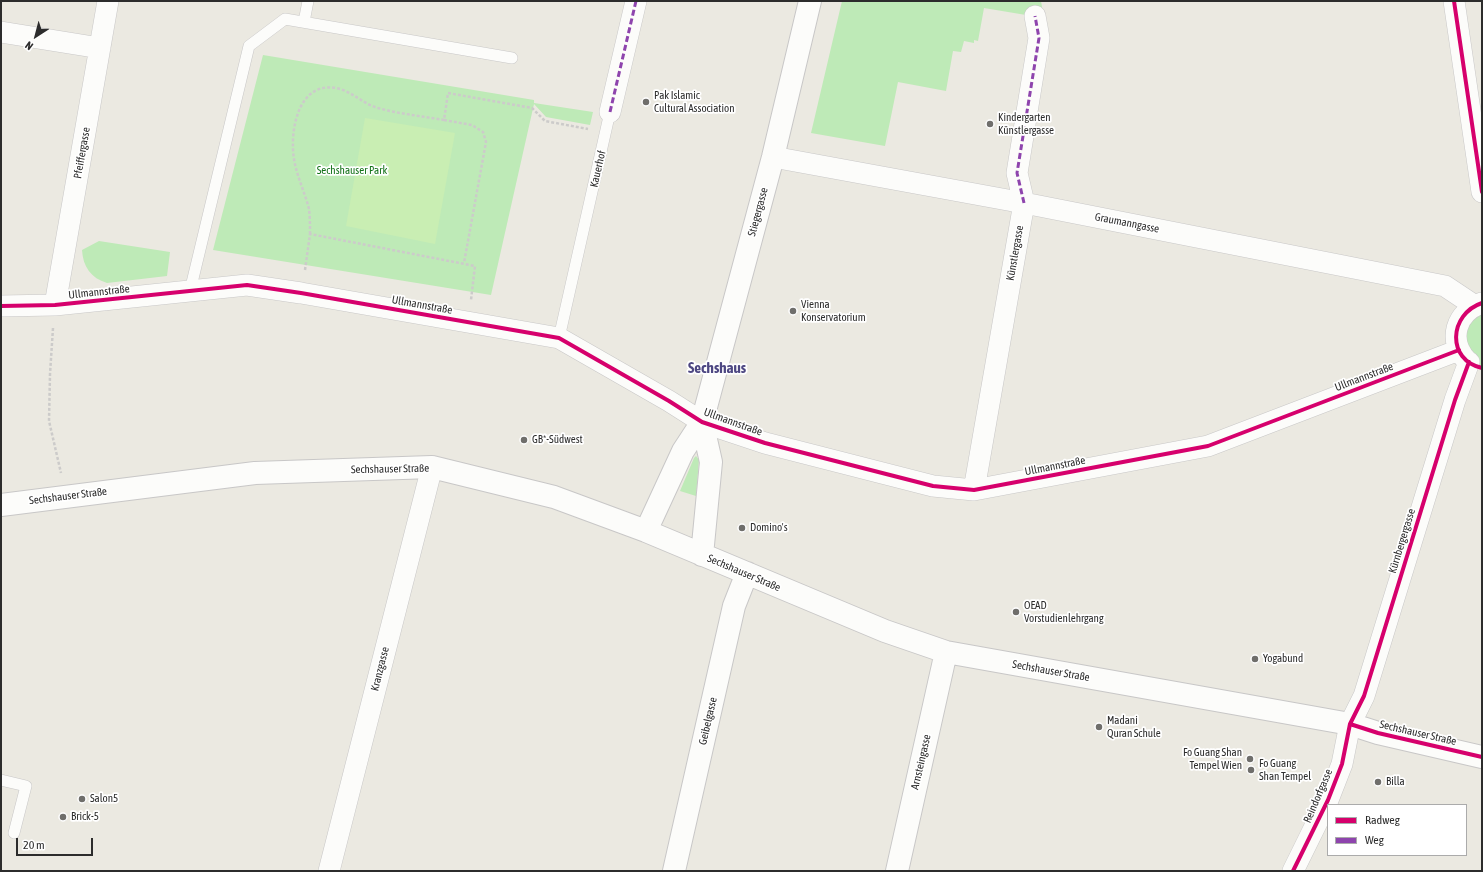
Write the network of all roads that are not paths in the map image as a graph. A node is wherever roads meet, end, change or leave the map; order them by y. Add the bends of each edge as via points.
1 (108, 1) edge
2 (308, 1) edge
3 (636, 1) edge
4 (810, 1) edge
5 (1454, 1) edge
6 (1035, 16) dead end
7 (304, 22) junction
8 (1, 32) edge
9 (100, 48) junction
10 (512, 58) dead end
11 (610, 112) joint
12 (773, 157) junction
13 (1482, 192) edge
14 (1024, 203) junction
15 (190, 291) junction
16 (1478, 304) edge
17 (1, 306) edge
18 (55, 306) junction
19 (559, 338) junction
20 (1470, 360) edge
21 (702, 422) junction
22 (432, 467) junction
23 (974, 490) junction
24 (1, 505) edge
25 (646, 531) junction
26 (702, 555) junction
27 (747, 573) junction
28 (946, 652) junction
29 (1350, 724) junction
30 (1482, 757) edge
31 (1, 780) edge
32 (14, 833) dead end
33 (329, 871) edge
34 (674, 871) edge
35 (897, 871) edge
36 (1293, 871) edge

1 - 9 street, Pfeiffergasse
2 - 7 lane
3 - 11 street, Kauerhof
4 - 12 street, Stiegergasse
5 - 13 street
6 - 14 street, Künstlergasse via 1039,38 1017,173
7 - 10 lane
7 - 15 lane via 285,19 249,46
8 - 9 street
9 - 18 street, Pfeiffergasse
11 - 19 lane, Kauerhof
12 - 14 street, Graumanngasse
12 - 21 street, Stiegergasse
14 - 16 street, Graumanngasse via 1445,286
14 - 23 street, Künstlergasse
15 - 18 street, Ullmannstraße
15 - 19 street, Ullmannstraße via 247,285
16 - 20 street via 1467,311 1456,329 1456,339
17 - 18 street, Ullmannstraße
19 - 21 street, Ullmannstraße via 669,400
20 - 23 street, Ullmannstraße via 1208,446
20 - 29 street, Kürnbergergasse via 1455,400 1364,696
21 - 23 street, Ullmannstraße via 765,443 926,484
21 - 25 street, Stiegergasse via 683,451
21 - 26 street, Stiegergasse via 711,462
22 - 24 street, Sechshauser Straße via 255,473
22 - 25 street, Sechshauser Straße via 554,497
22 - 33 street, Kranzgasse
25 - 26 street, Sechshauser Straße
26 - 27 street, Sechshauser Straße
27 - 28 street, Sechshauser Straße via 884,631
27 - 34 street, Geibelgasse via 734,606
28 - 29 street, Sechshauser Straße
28 - 35 street, Arnsteingasse
29 - 30 street, Sechshauser Straße
29 - 36 street, Reindorfgasse via 1342,764 1328,800
31 - 32 lane via 26,786

